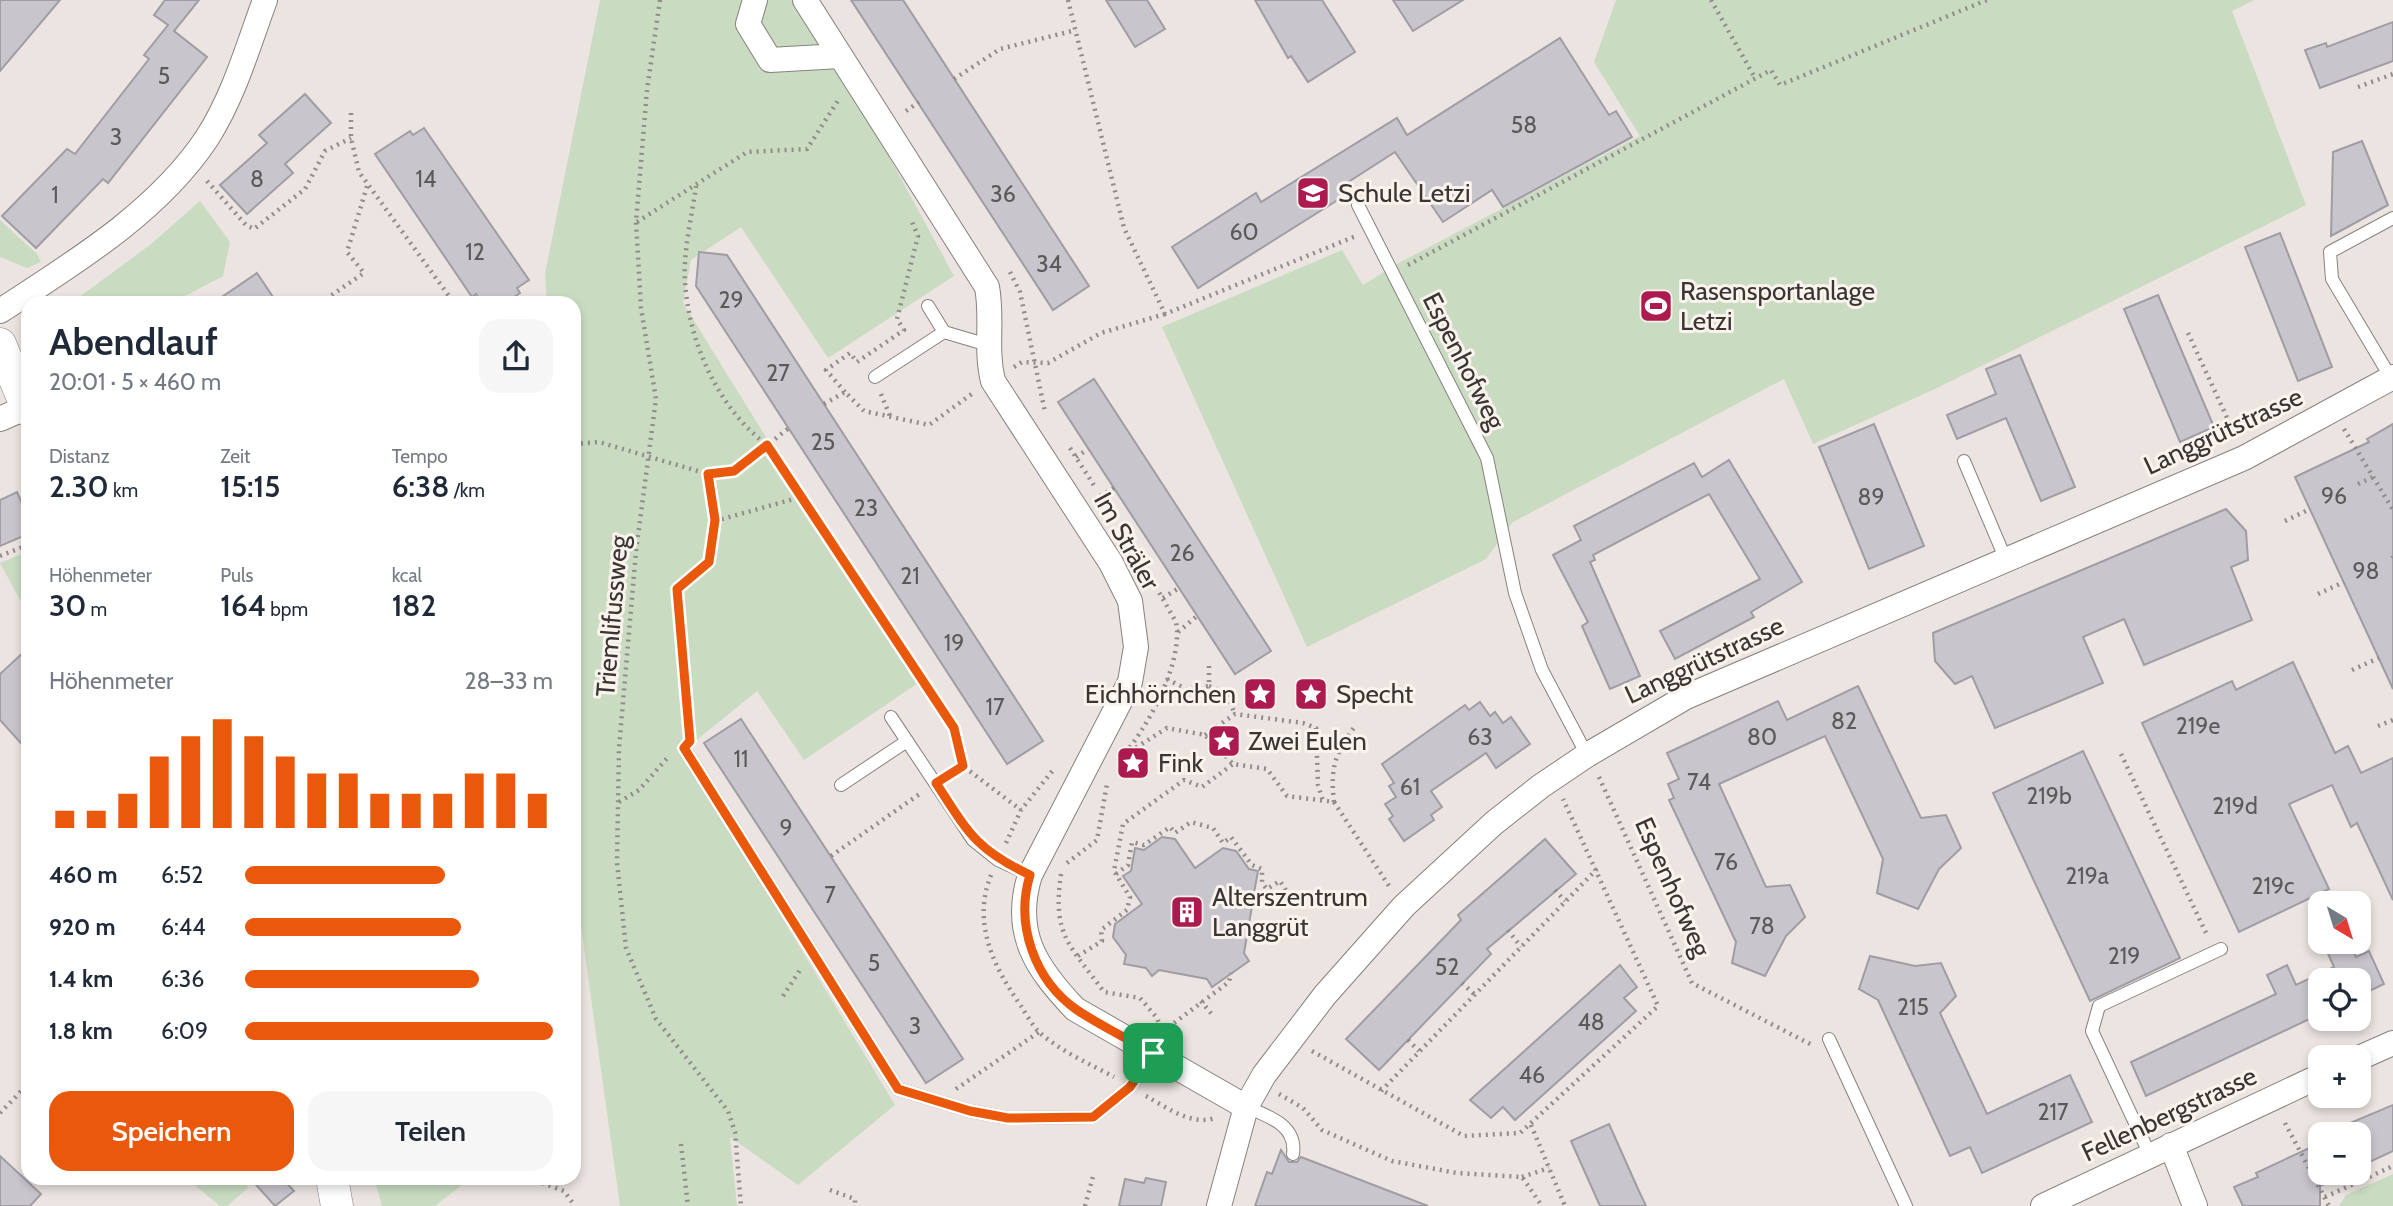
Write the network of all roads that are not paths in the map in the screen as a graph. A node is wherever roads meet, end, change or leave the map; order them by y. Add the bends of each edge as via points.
1 (265, 0) edge
2 (755, 0) edge
3 (804, 0) edge
4 (840, 56) junction
5 (1357, 205) dead end
6 (2393, 218) edge
7 (22, 296) edge
8 (21, 297) edge
9 (928, 306) dead end
10 (0, 311) edge
11 (944, 332) junction
12 (0, 344) edge
13 (988, 345) junction
14 (875, 377) dead end
15 (2392, 378) edge
16 (18, 412) edge
17 (1964, 461) dead end
18 (2006, 560) junction
19 (891, 717) dead end
20 (907, 741) junction
21 (684, 748) road end
22 (1591, 761) junction
23 (841, 785) dead end
24 (1030, 875) junction
25 (2218, 950) road end
26 (1829, 1039) road end
27 (2393, 1043) edge
28 (1153, 1053) junction
29 (2371, 1053) edge
30 (2308, 1082) edge
31 (1246, 1107) junction
32 (2161, 1150) junction
33 (1293, 1154) dead end
34 (332, 1185) edge
35 (337, 1206) edge
36 (1219, 1206) edge
37 (1906, 1206) edge
38 (2043, 1206) edge
39 (2195, 1206) edge

1 - 7 street via 232,89 190,162 119,229
2 - 4 street via 748,24 770,60
3 - 4 street, Im Sträler
4 - 13 street, Im Sträler via 987,287
5 - 22 lane, Espenhofweg via 1487,458 1515,593 1542,670
6 - 15 lane via 2330,252 2329,266 2332,279
8 - 10 street
9 - 11 lane
11 - 13 lane
11 - 14 lane
12 - 16 street
13 - 24 street, Im Sträler via 993,381 1111,563 1130,601 1135,624 1130,682
15 - 18 street, Langgrütstrasse via 2244,458
17 - 18 lane
18 - 22 street, Langgrütstrasse via 1686,697
19 - 20 lane
20 - 23 lane
20 - 24 lane via 973,840 998,860
21 - 28 lane via 898,1089 1008,1118 1093,1117 1130,1087
22 - 31 street, Langgrütstrasse via 1494,823 1404,906 1337,979 1264,1075
24 - 28 street, Im Sträler via 1023,898 1023,927 1040,966 1075,1009
25 - 32 lane via 2099,1006 2092,1031
26 - 37 lane
27 - 29 street
28 - 31 street, Im Sträler
30 - 32 street, Fellenbergstrasse
31 - 33 lane via 1290,1133
31 - 36 street, Langgrütstrasse
32 - 38 street, Fellenbergstrasse
32 - 39 street
34 - 35 street

